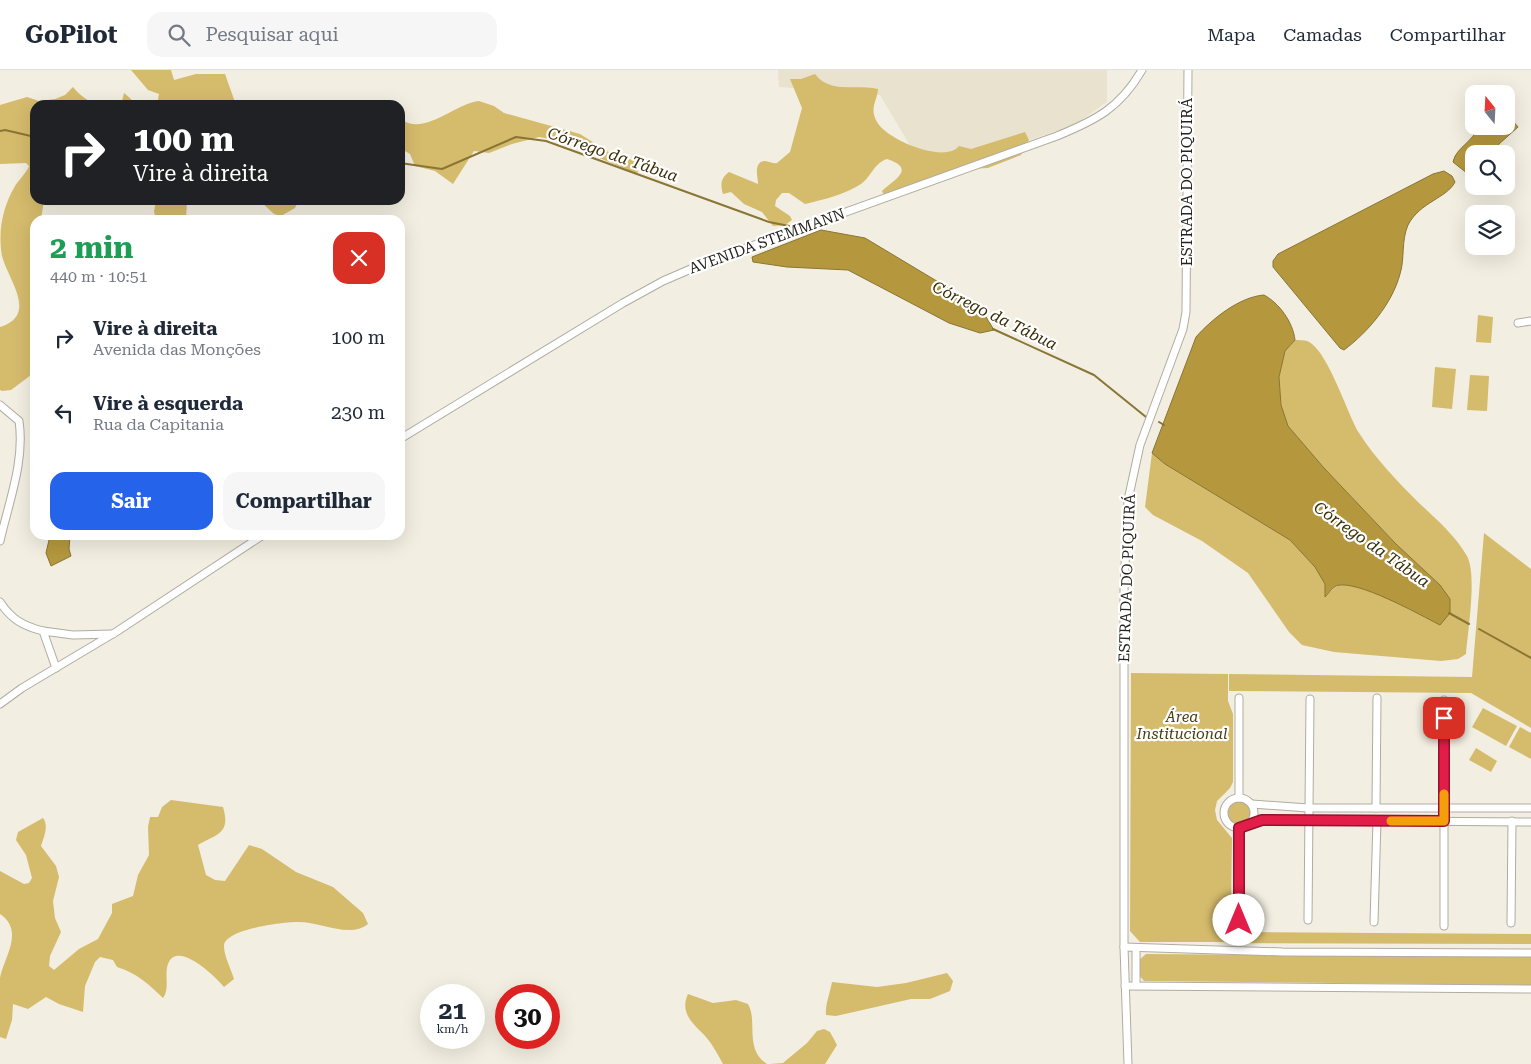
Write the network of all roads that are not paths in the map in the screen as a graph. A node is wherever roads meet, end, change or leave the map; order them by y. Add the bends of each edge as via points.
1 (1142, 70) edge
2 (1188, 70) edge
3 (1531, 321) edge
4 (1518, 323) dead end
5 (0, 405) edge
6 (405, 436) edge
7 (255, 540) edge
8 (0, 541) edge
9 (0, 602) edge
10 (43, 631) junction
11 (114, 634) junction
12 (56, 668) junction
13 (1239, 698) dead end
14 (1310, 698) dead end
15 (1377, 698) dead end
16 (1444, 700) dead end
17 (0, 704) edge
18 (1239, 798) junction
19 (1252, 804) junction
20 (1308, 808) junction
21 (1376, 808) junction
22 (1444, 808) junction
23 (1531, 808) edge
24 (1308, 820) junction
25 (1377, 821) junction
26 (1444, 821) junction
27 (1252, 822) junction
28 (1512, 822) junction
29 (1531, 822) edge
30 (1239, 828) junction
31 (1239, 920) dead end
32 (1308, 920) dead end
33 (1374, 922) dead end
34 (1510, 922) dead end
35 (1444, 926) dead end
36 (1124, 947) junction
37 (1136, 949) junction
38 (1531, 953) edge
39 (1136, 985) junction
40 (1125, 986) junction
41 (1531, 989) edge
42 (1128, 1064) edge

1 - 6 street, AVENIDA STEMMANN via 1124,94 1094,120 707,262 663,282 622,303
2 - 36 street, ESTRADA DO PIQUIRÁ via 1186,312 1183,329 1140,446 1128,500 1124,589
3 - 4 street
5 - 8 street via 19,421 21,445
7 - 11 street
9 - 10 street via 10,616 26,627
10 - 11 street via 74,635
10 - 12 street
11 - 12 street
12 - 17 street
13 - 18 street
14 - 20 street
15 - 21 street
16 - 22 street
18 - 19 street
18 - 30 street via 1228,804 1224,813 1230,825
19 - 20 street
19 - 27 street via 1255,813
20 - 21 street
20 - 24 street
21 - 22 street
22 - 23 street
22 - 26 street
24 - 25 street
24 - 27 street
24 - 32 street
25 - 26 street
25 - 33 street
26 - 28 street
26 - 35 street
27 - 30 street
28 - 29 street
28 - 34 street
30 - 31 street
36 - 37 street
36 - 40 street, ESTRADA DO PIQUIRÁ
37 - 38 street
37 - 39 street
39 - 40 street
39 - 41 street
40 - 42 street, ESTRADA DO PIQUIRÁ

